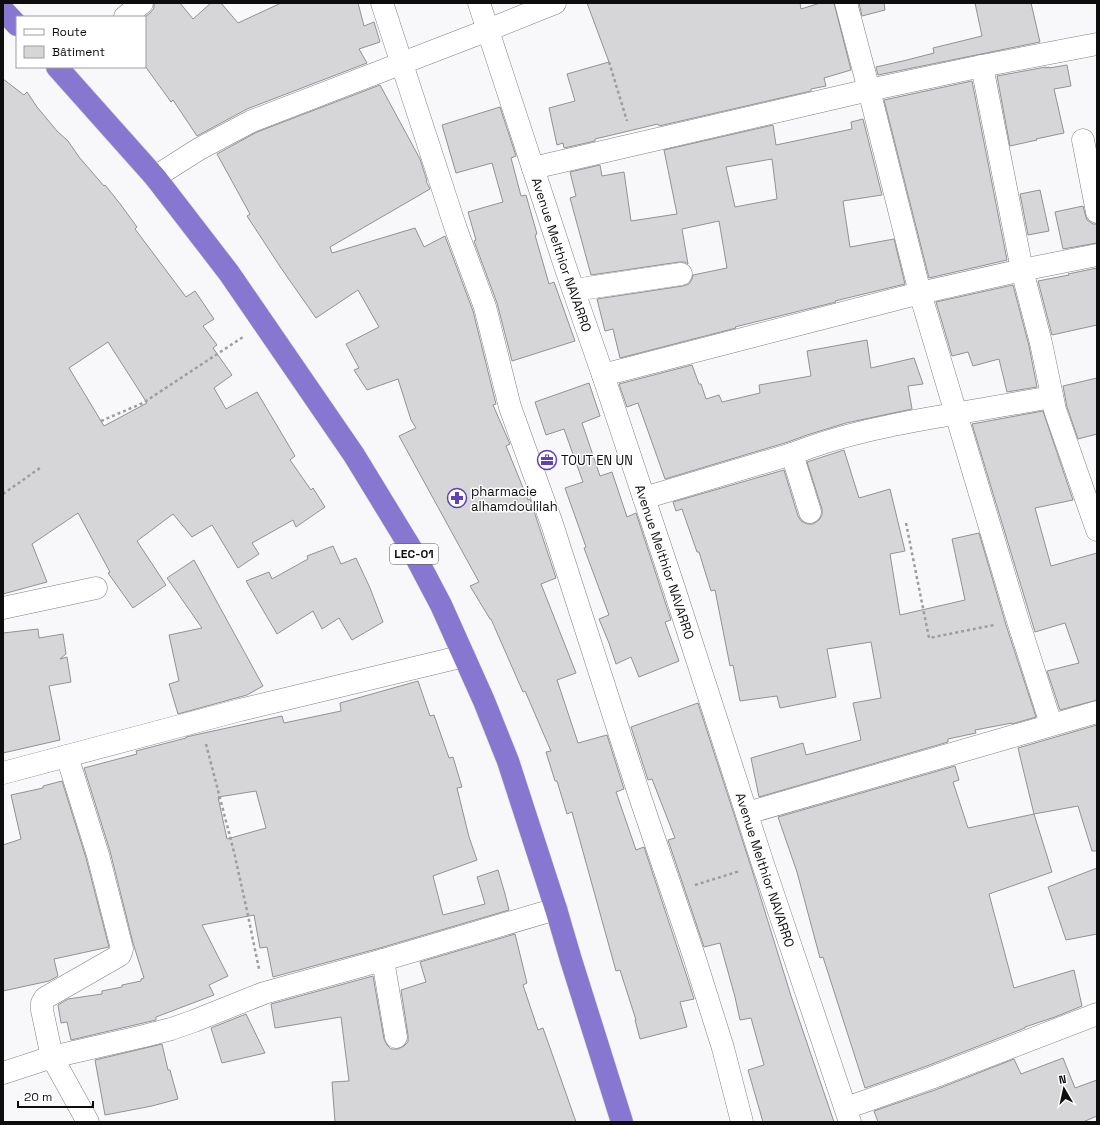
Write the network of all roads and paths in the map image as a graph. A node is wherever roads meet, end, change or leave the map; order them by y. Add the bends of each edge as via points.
1 (142, 3) edge
2 (382, 3) edge
3 (478, 3) edge
4 (555, 3) edge
5 (846, 3) edge
6 (3, 10) edge
7 (125, 16) edge
8 (16, 24) edge
9 (488, 30) junction
10 (1097, 44) edge
11 (609, 62) dead end
12 (401, 63) junction
13 (982, 66) junction
14 (59, 68) edge
15 (869, 90) junction
16 (1083, 140) dead end
17 (634, 144) junction
18 (533, 168) junction
19 (155, 177) junction
20 (1097, 212) edge
21 (1097, 255) edge
22 (1022, 270) junction
23 (681, 274) dead end
24 (574, 290) junction
25 (920, 293) junction
26 (263, 323) junction
27 (603, 375) junction
28 (1052, 397) junction
29 (956, 414) junction
30 (101, 421) dead end
31 (792, 454) junction
32 (40, 468) dead end
33 (3, 494) edge
34 (644, 498) junction
35 (810, 512) dead end
36 (906, 522) dead end
37 (1097, 530) edge
38 (96, 588) dead end
39 (3, 608) edge
40 (1018, 621) junction
41 (464, 656) junction
42 (1097, 712) edge
43 (200, 721) junction
44 (1051, 724) junction
45 (68, 756) junction
46 (3, 773) edge
47 (747, 813) junction
48 (763, 864) junction
49 (673, 891) junction
50 (556, 909) junction
51 (383, 960) junction
52 (264, 993) junction
53 (1097, 1014) edge
54 (396, 1037) dead end
55 (52, 1057) junction
56 (3, 1073) edge
57 (848, 1115) edge
58 (88, 1122) edge
59 (622, 1122) edge
60 (742, 1122) edge

1 - 7 street
2 - 12 street
3 - 9 street, Avenue Melthior NAVARRO
4 - 9 street
5 - 15 street
6 - 8 highway
9 - 12 street
9 - 18 street, Avenue Melthior NAVARRO
10 - 13 street
11 - 17 path
12 - 19 street via 252,121 199,149
12 - 49 street via 456,229 485,307 510,407 552,524
13 - 15 street
13 - 22 street
14 - 19 highway, LEC-01
15 - 17 street
15 - 25 street
16 - 20 street
17 - 18 street
18 - 24 street, Avenue Melthior NAVARRO
19 - 26 highway, LEC-01 via 229,273
21 - 22 street
22 - 25 street
22 - 28 street
23 - 24 street
24 - 27 street, Avenue Melthior NAVARRO
25 - 27 street
25 - 29 street
26 - 30 path via 142,403
26 - 41 highway, LEC-01 via 384,503 441,605
27 - 34 street, Avenue Melthior NAVARRO
28 - 29 street
28 - 37 street
29 - 31 street via 840,437
29 - 40 street
31 - 34 street
31 - 35 street
32 - 33 path
34 - 47 street, Avenue Melthior NAVARRO
36 - 40 path via 929,638
38 - 39 street
40 - 44 street
41 - 43 street
41 - 50 highway, LEC-01 via 508,761
42 - 44 street
43 - 45 street
43 - 52 path via 234,852
44 - 47 street
45 - 46 street
45 - 55 street via 98,855 122,949 120,955 45,998 42,1010
47 - 48 street, Avenue Melthior NAVARRO
48 - 49 path
48 - 57 street, Avenue Melthior NAVARRO
49 - 60 street via 723,1048
50 - 51 street
50 - 59 highway, LEC-01
51 - 52 street
51 - 54 street
52 - 55 street via 171,1029
53 - 57 street via 931,1078
55 - 56 street
55 - 58 street

